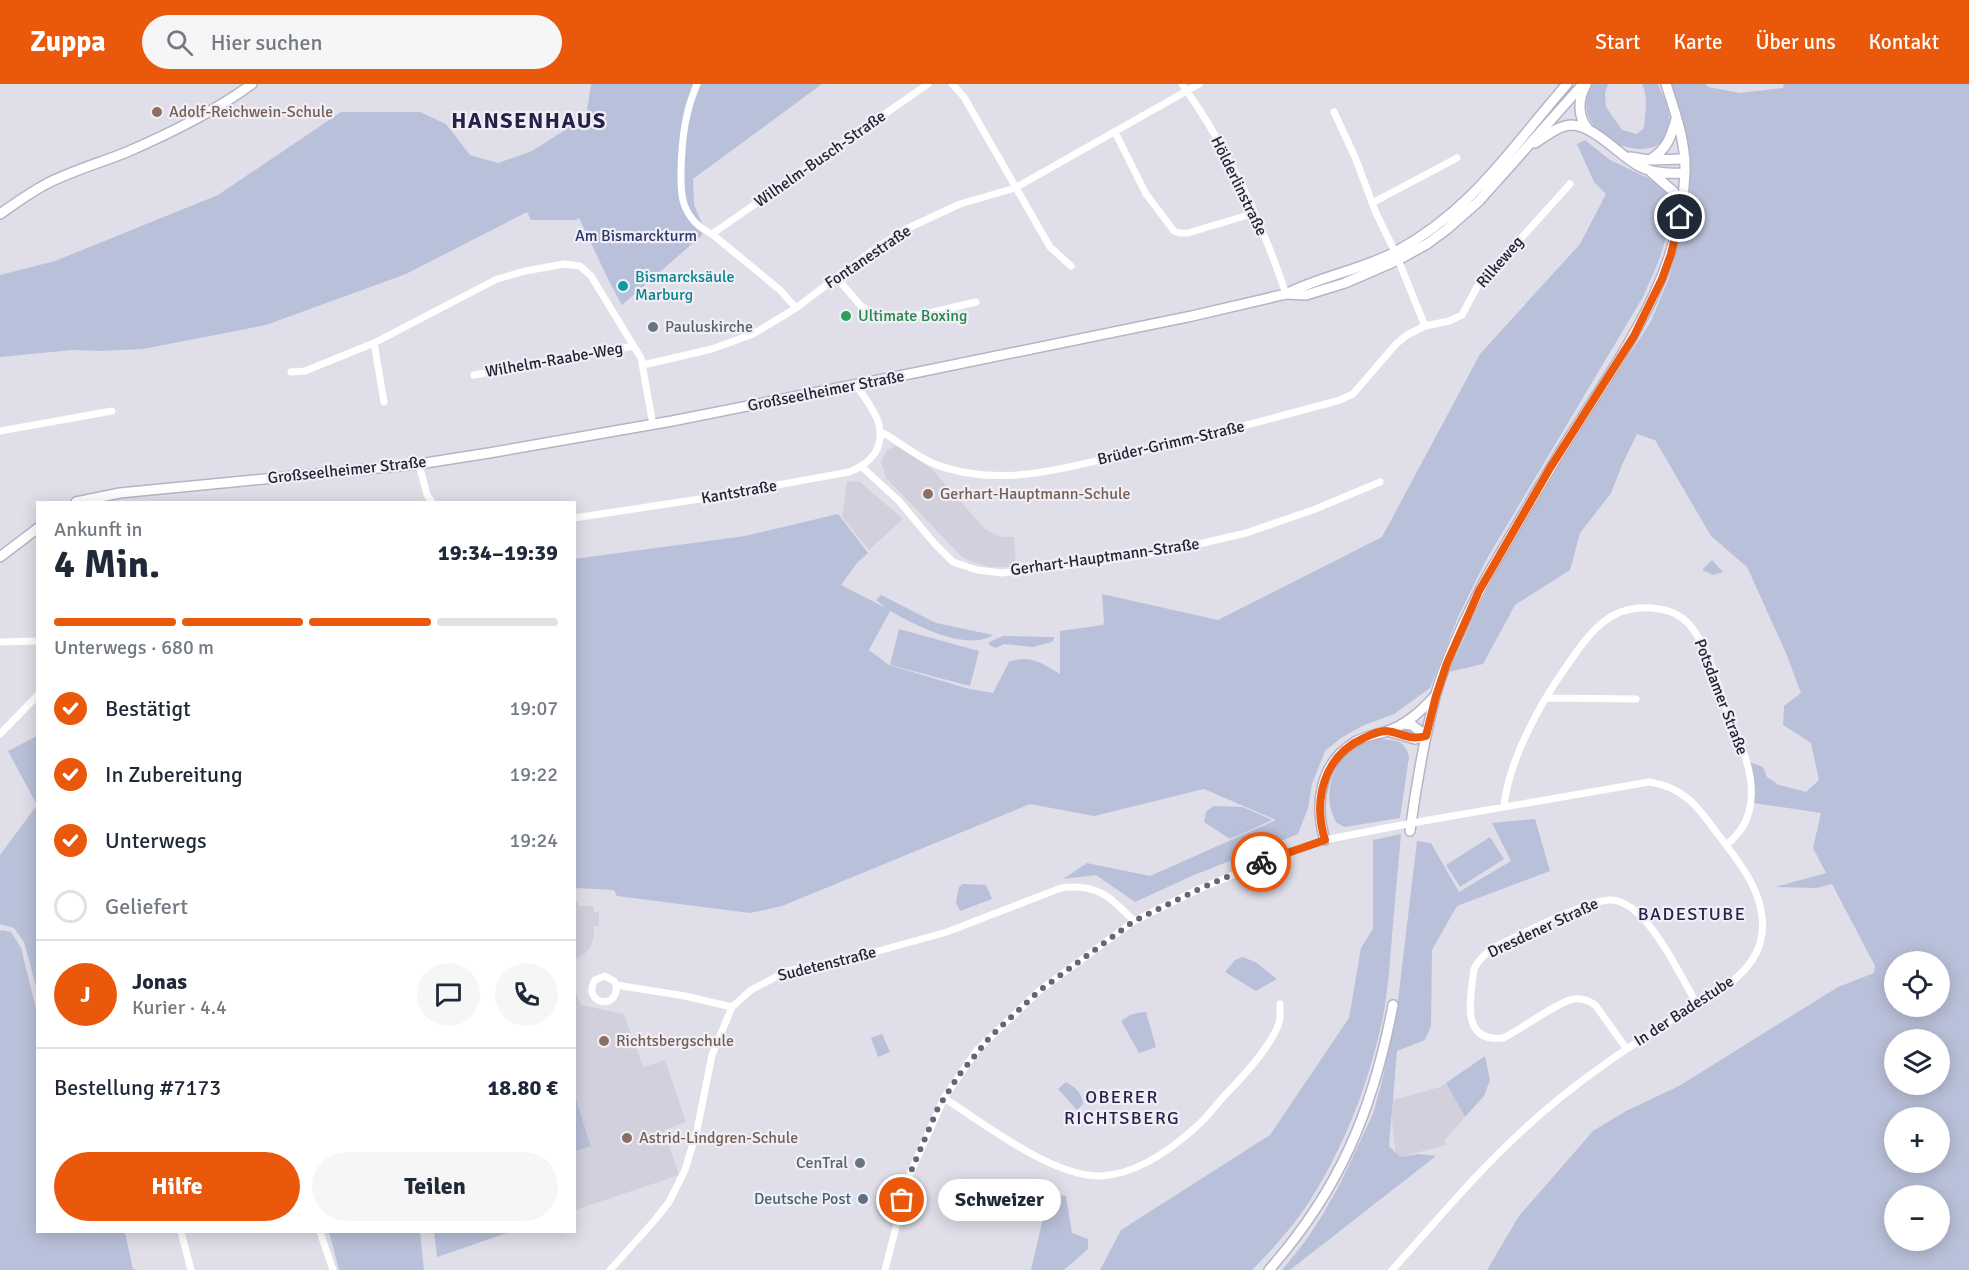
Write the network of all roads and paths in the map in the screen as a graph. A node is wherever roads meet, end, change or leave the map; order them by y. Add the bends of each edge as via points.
1 (252, 84) edge
2 (697, 84) edge
3 (928, 84) edge
4 (952, 84) edge
5 (1182, 84) edge
6 (1199, 84) edge
7 (1560, 84) edge
8 (1567, 84) edge
9 (1585, 84) edge
10 (1666, 84) edge
11 (1187, 91) junction
12 (1557, 95) junction
13 (1334, 112) dead end
14 (1676, 117) junction
15 (1591, 131) junction
16 (1115, 132) junction
17 (1525, 149) junction
18 (1625, 156) junction
19 (1457, 158) dead end
20 (1684, 159) junction
21 (1649, 160) junction
22 (1652, 171) junction
23 (1685, 173) junction
24 (1570, 184) dead end
25 (1015, 188) junction
26 (1372, 203) junction
27 (1681, 209) junction
28 (1255, 213) junction
29 (0, 214) edge
30 (712, 234) junction
31 (1396, 256) junction
32 (1071, 266) dead end
33 (836, 277) junction
34 (1286, 294) junction
35 (976, 302) dead end
36 (796, 308) junction
37 (1425, 326) junction
38 (374, 343) junction
39 (633, 346) junction
40 (643, 364) junction
41 (291, 372) dead end
42 (474, 375) dead end
43 (856, 385) junction
44 (384, 402) dead end
45 (112, 411) dead end
46 (653, 425) junction
47 (0, 431) edge
48 (882, 434) junction
49 (419, 464) junction
50 (862, 467) junction
51 (1380, 482) dead end
52 (114, 498) edge
53 (86, 501) edge
54 (431, 501) edge
55 (576, 518) edge
56 (36, 530) edge
57 (0, 557) edge
58 (36, 641) edge
59 (0, 642) edge
60 (36, 696) edge
61 (1436, 696) junction
62 (1547, 698) junction
63 (1636, 699) dead end
64 (1402, 724) junction
65 (1387, 731) junction
66 (0, 734) edge
67 (1426, 736) junction
68 (1504, 806) junction
69 (1410, 831) dead end
70 (1325, 840) junction
71 (1726, 845) junction
72 (1134, 921) junction
73 (616, 985) dead end
74 (1280, 1004) dead end
75 (1697, 1004) junction
76 (1393, 1005) dead end
77 (732, 1007) junction
78 (1626, 1048) junction
79 (944, 1098) junction
80 (181, 1233) edge
81 (320, 1233) edge
82 (191, 1270) edge
83 (333, 1270) edge
84 (610, 1270) edge
85 (885, 1270) edge
86 (1269, 1270) edge
87 (1392, 1270) edge

1 - 29 main road via 210,112 128,152 51,182
2 - 30 street via 686,115 682,193 692,219
3 - 30 street, Wilhelm-Busch-Straße
4 - 25 street via 964,97
5 - 11 street, Hölderlinstraße
6 - 11 street, Fontanestraße
7 - 12 main road
8 - 12 main road
9 - 15 main road via 1580,107 1582,120
9 - 17 main road, Großseelheimer Straße
10 - 14 main road
11 - 16 street, Fontanestraße
11 - 28 street, Hölderlinstraße via 1215,135
12 - 31 main road via 1479,189
13 - 26 street
14 - 20 main road
14 - 21 main road via 1670,140 1662,152
15 - 17 main road via 1565,126
15 - 18 main road
16 - 25 street, Fontanestraße
16 - 28 street via 1146,194 1174,231 1188,233
17 - 31 main road, Großseelheimer Straße via 1479,201 1446,230
18 - 21 main road
18 - 22 main road
19 - 26 street
20 - 21 main road
20 - 23 main road
22 - 23 main road
22 - 27 main road via 1674,192
23 - 27 main road
24 - 37 street, Rilkeweg via 1477,287 1462,315
25 - 32 street via 1050,247
25 - 33 street, Fontanestraße via 960,204 906,229
26 - 31 street
27 - 61 main road via 1671,254 1648,309 1479,591
28 - 34 street, Hölderlinstraße
30 - 36 street
31 - 34 main road, Großseelheimer Straße via 1362,277 1331,288 1306,295
31 - 37 street
33 - 35 street via 861,306 882,320
33 - 36 street, Fontanestraße
34 - 43 main road, Großseelheimer Straße
36 - 40 street, Fontanestraße via 733,342
37 - 48 street, Brüder-Grimm-Straße via 1396,344 1358,389 1340,400 1177,443 1037,473 1007,477 947,469
38 - 39 street via 491,281 525,271 576,264 584,268
38 - 41 street via 305,371
38 - 44 street
39 - 40 street
39 - 42 street, Wilhelm-Raabe-Weg
40 - 46 street
43 - 46 main road, Großseelheimer Straße
43 - 48 street via 876,414
45 - 47 street
46 - 49 main road, Großseelheimer Straße
48 - 50 street via 873,455
49 - 52 main road, Großseelheimer Straße
49 - 54 street
50 - 51 street, Gerhart-Hauptmann-Straße via 899,501 953,562 1002,573 1169,551 1246,533
50 - 55 street, Kantstraße via 700,499
52 - 53 main road, Großseelheimer Straße
56 - 57 main road
58 - 59 street
60 - 66 street
61 - 64 main road
61 - 67 main road
62 - 63 street
62 - 68 street, Potsdamer Straße via 1522,745 1506,786
62 - 71 street, Potsdamer Straße via 1582,643 1616,613 1629,608 1653,608 1684,619 1701,641 1750,774 1749,811 1742,827
64 - 65 main road
64 - 67 main road via 1412,725
65 - 67 main road via 1415,739
65 - 70 main road via 1348,747 1323,780 1320,801
67 - 69 main road
68 - 70 street, In der Badestube, bridge
68 - 71 street, In der Badestube via 1659,783 1696,806
70 - 72 street, In der Badestube via 1250,866
71 - 75 street, In der Badestube via 1756,893 1762,916 1761,940 1743,972
72 - 77 street, Sudetenstraße via 1097,890 1061,888 935,935 787,971 751,990
72 - 79 street, In der Badestube via 1039,991 977,1050
73 - 77 street
74 - 79 street via 1277,1026 1253,1066 1198,1125 1159,1155 1132,1169 1103,1176 1064,1170
75 - 78 street, In der Badestube
75 - 78 street, Dresdener Straße via 1651,928 1638,913 1609,899 1495,947 1474,969 1471,1014 1479,1034 1503,1038 1567,1001 1584,999 1596,1006
76 - 86 main road via 1367,1106 1345,1160 1304,1228
77 - 84 street, Sudetenstraße via 711,1055 685,1170 669,1202
78 - 87 street, In der Badestube via 1522,1130
79 - 85 street, In der Badestube via 909,1176
80 - 82 street
81 - 83 street

